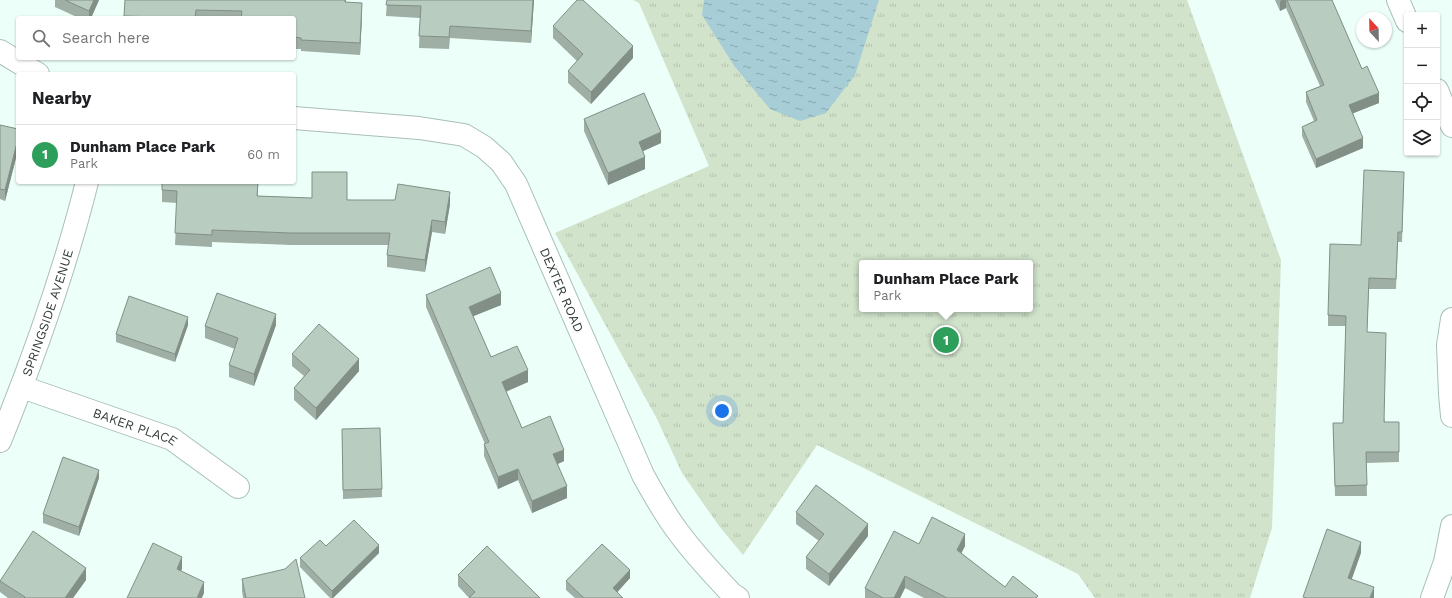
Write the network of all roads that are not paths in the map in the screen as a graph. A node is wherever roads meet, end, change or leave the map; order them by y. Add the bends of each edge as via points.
1 (1398, 0) edge
2 (1404, 14) edge
3 (0, 51) edge
4 (35, 72) edge
5 (1440, 97) edge
6 (296, 118) edge
7 (1452, 126) edge
8 (86, 184) edge
9 (1452, 319) edge
10 (22, 387) junction
11 (1452, 416) edge
12 (0, 441) edge
13 (238, 487) dead end
14 (1452, 526) edge
15 (733, 597) edge
16 (1432, 598) edge

1 - 2 street
3 - 4 street
5 - 7 street
6 - 15 street, DEXTER ROAD via 419,128 464,135 484,147 501,162 516,184 643,475 678,533
8 - 10 street, SPRINGSIDE AVENUE via 68,249
9 - 11 street via 1448,345
10 - 12 street, SPRINGSIDE AVENUE
10 - 13 street, BAKER PLACE via 172,439
14 - 16 street via 1445,562

